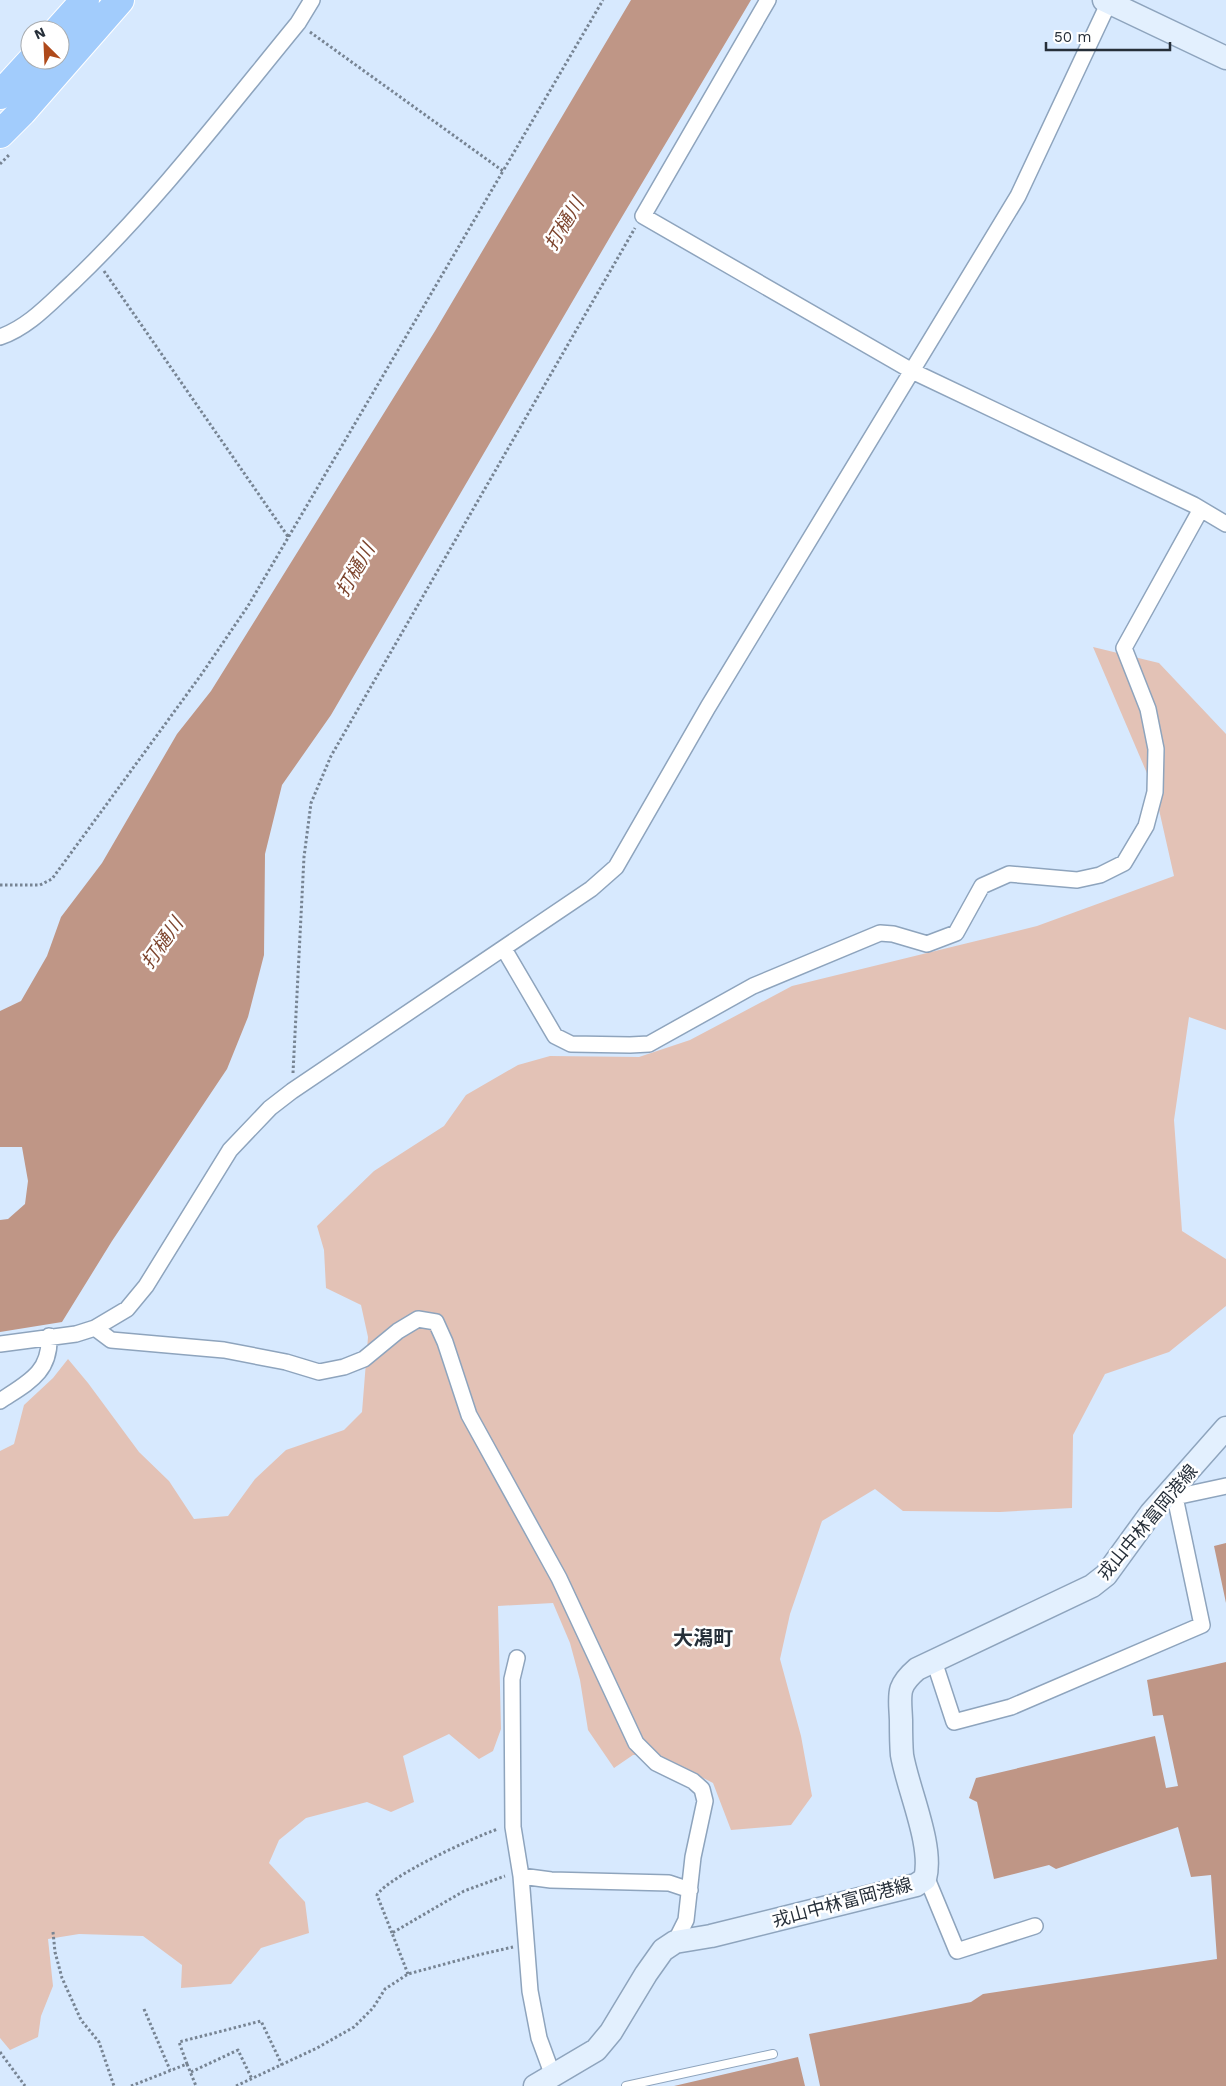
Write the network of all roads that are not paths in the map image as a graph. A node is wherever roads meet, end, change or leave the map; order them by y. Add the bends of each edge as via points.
1 (85, 0) edge
2 (120, 0) edge
3 (312, 0) edge
4 (768, 0) edge
5 (1108, 1) edge
6 (67, 20) edge
7 (1226, 58) edge
8 (23, 70) edge
9 (0, 96) edge
10 (0, 134) edge
11 (0, 337) edge
12 (912, 372) junction
13 (1201, 509) junction
14 (1226, 524) edge
15 (504, 949) junction
16 (95, 1328) junction
17 (49, 1336) junction
18 (0, 1344) edge
19 (0, 1402) edge
20 (1226, 1428) edge
21 (1226, 1486) edge
22 (1172, 1495) junction
23 (517, 1658) dead end
24 (934, 1661) junction
25 (521, 1876) junction
26 (925, 1879) junction
27 (690, 1890) junction
28 (1036, 1926) dead end
29 (676, 1942) junction
30 (773, 2054) dead end
31 (544, 2081) edge
32 (626, 2086) edge

1 - 6 highway
2 - 10 highway
3 - 11 street via 298,23 178,172 95,261 30,322
4 - 12 street via 643,216
5 - 7 main road
5 - 12 street via 1018,196
8 - 9 highway
12 - 13 street
12 - 15 street via 708,707 616,867 591,890
13 - 14 street
13 - 15 street via 1124,648 1148,708 1156,749 1155,792 1146,826 1124,863 1100,875 1077,880 1009,874 982,886 956,933 927,944 880,933 754,986 649,1044 571,1044 555,1036
15 - 16 street via 270,1108 230,1150 146,1286 127,1309
16 - 17 street via 76,1334
16 - 27 street via 111,1340 224,1350 320,1372 364,1359 418,1319 436,1322 469,1415 558,1578 636,1743 656,1763 693,1781 702,1789 705,1801 693,1857
17 - 18 street
17 - 19 street via 50,1351 37,1377
20 - 22 main road, 戎山中林富岡港線
21 - 22 street
22 - 24 main road, 戎山中林富岡港線 via 1151,1512 1118,1560 1092,1586
22 - 24 street via 1202,1625 1011,1707 954,1722
23 - 25 street via 512,1679 513,1827
24 - 26 main road, 戎山中林富岡港線 via 905,1680 900,1691 902,1754 926,1848 928,1869
25 - 27 street via 552,1880 669,1883
25 - 31 street via 530,1991
26 - 28 street via 958,1952
26 - 29 main road, 戎山中林富岡港線 via 916,1886
27 - 29 street via 686,1920
29 - 31 main road via 663,1950 596,2050
30 - 32 lane

